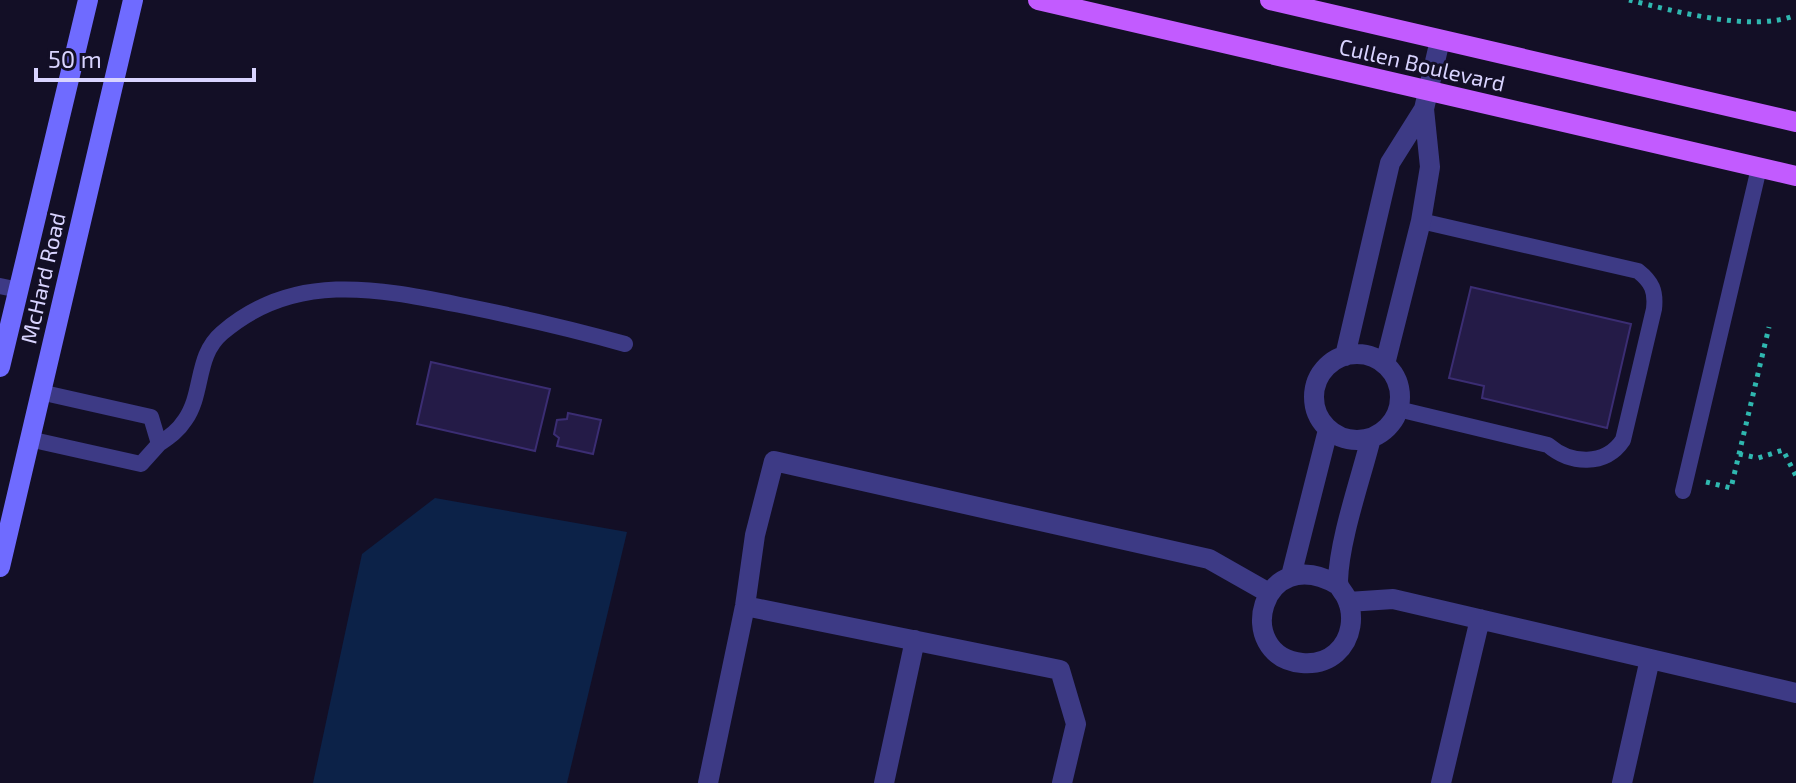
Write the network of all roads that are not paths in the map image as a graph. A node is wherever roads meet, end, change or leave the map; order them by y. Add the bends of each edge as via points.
1 (88, 0) edge
2 (133, 0) edge
3 (1038, 0) edge
4 (1270, 0) edge
5 (1440, 40) junction
6 (1426, 100) junction
7 (1796, 122) edge
8 (1759, 168) junction
9 (1796, 176) edge
10 (1421, 221) junction
11 (9, 288) edge
12 (625, 344) dead end
13 (1345, 356) junction
14 (1385, 364) junction
15 (0, 367) edge
16 (40, 392) junction
17 (1398, 409) junction
18 (1328, 430) junction
19 (1371, 438) junction
20 (29, 439) junction
21 (159, 444) junction
22 (1683, 491) dead end
23 (0, 567) edge
24 (1291, 576) junction
25 (1269, 593) junction
26 (1343, 593) junction
27 (745, 606) junction
28 (1480, 619) junction
29 (915, 640) junction
30 (1650, 659) junction
31 (1796, 693) edge
32 (708, 783) edge
33 (884, 783) edge
34 (1062, 783) edge
35 (1441, 783) edge
36 (1622, 783) edge

1 - 11 main road, McHard Road
2 - 16 main road, McHard Road
3 - 6 main road, Cullen Boulevard
4 - 5 main road, Cullen Boulevard
5 - 6 street
5 - 7 main road, Cullen Boulevard
6 - 8 main road, Cullen Boulevard
6 - 10 street via 1430,167
6 - 13 street via 1390,163
8 - 9 main road, Cullen Boulevard
8 - 22 lane
10 - 14 street
10 - 17 lane via 1638,271 1654,288 1654,309 1623,440 1595,459 1566,458 1548,445
11 - 15 main road, McHard Road
12 - 21 lane via 395,292 315,291 276,300 220,335 205,358 186,419
13 - 14 street via 1364,354
13 - 18 street via 1326,367 1314,392
14 - 17 street via 1397,379
16 - 20 main road, McHard Road
16 - 21 lane via 151,417
17 - 19 street via 1384,431
18 - 19 street via 1343,438
18 - 24 street
19 - 26 street via 1343,552
20 - 21 lane via 141,464
20 - 23 main road, McHard Road
24 - 25 street
24 - 26 street via 1311,574
25 - 26 street via 1261,617 1270,645 1280,656 1309,664 1336,653 1345,641 1351,612
25 - 27 street via 1209,559 774,461 755,535
26 - 28 street
27 - 29 street
27 - 32 street
28 - 30 street
28 - 35 street
29 - 33 street
29 - 34 street via 1060,670 1076,724
30 - 31 street
30 - 36 street

